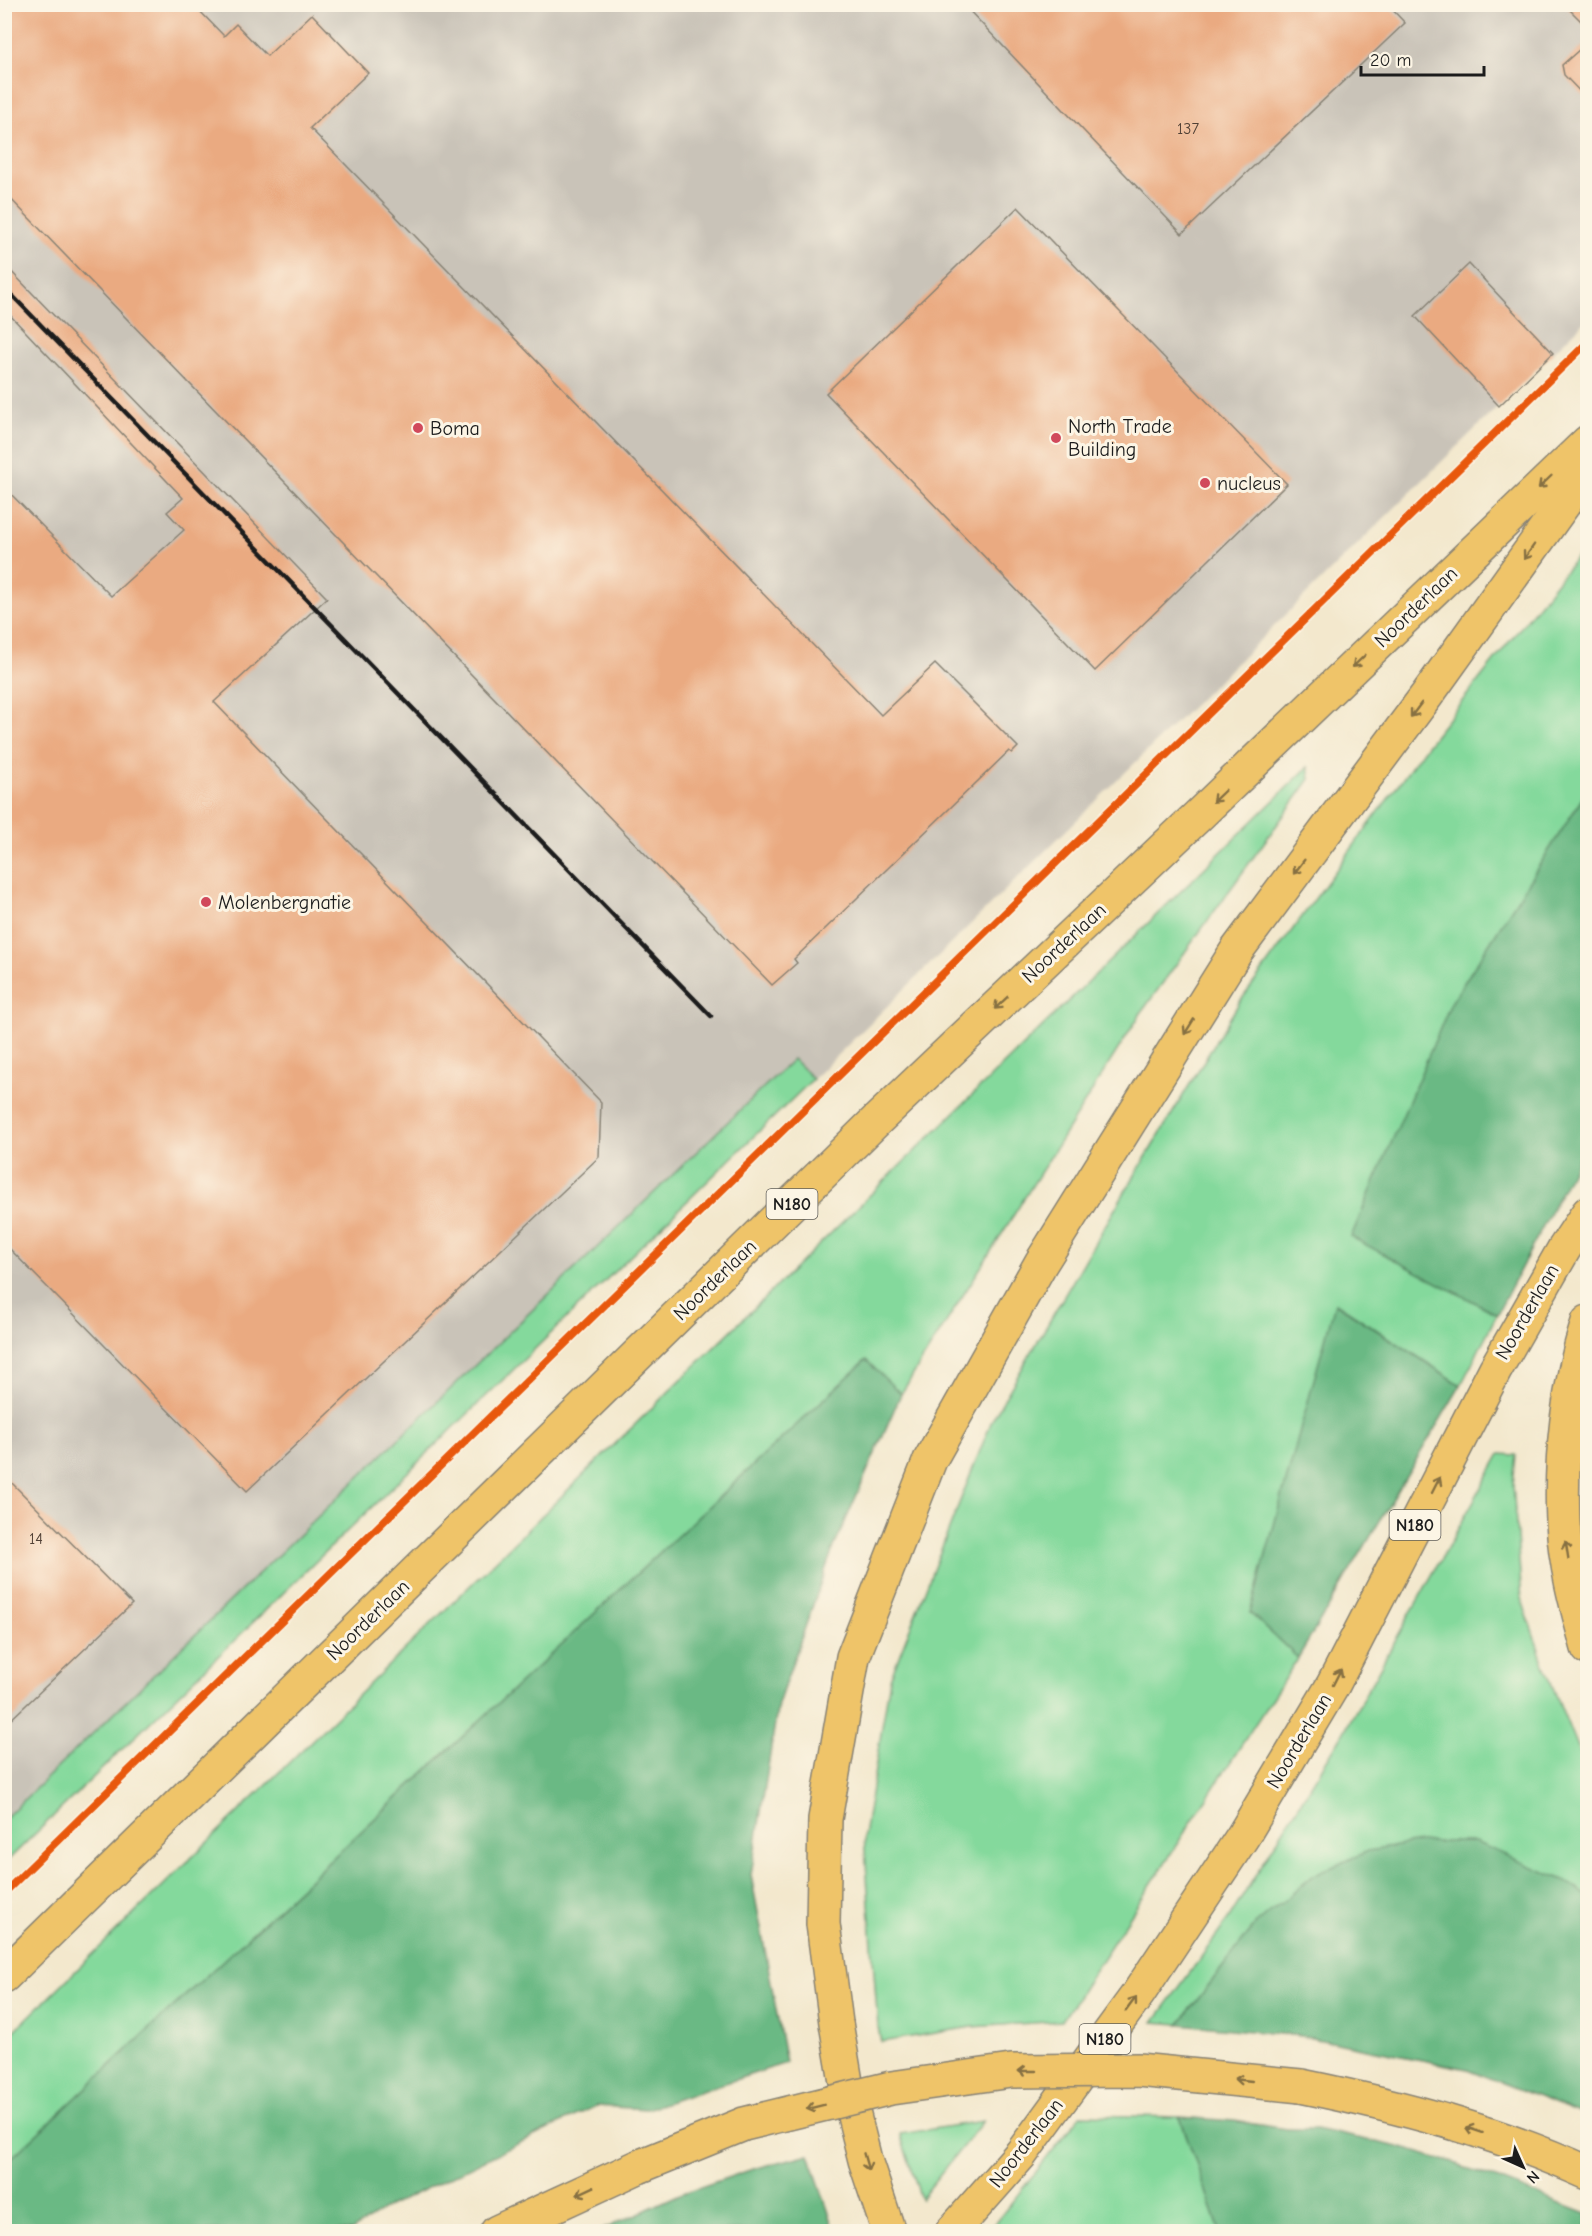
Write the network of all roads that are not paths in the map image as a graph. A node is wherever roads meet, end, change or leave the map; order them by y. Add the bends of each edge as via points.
1 (1587, 442) edge
2 (1587, 470) edge
3 (1587, 1213) edge
4 (1587, 1322) edge
5 (1587, 1648) edge
6 (4, 1976) edge
7 (1587, 2173) edge
8 (497, 2232) edge
9 (889, 2232) edge
10 (952, 2232) edge

1 -> 6 main road, Noorderlaan / N180 via 877,1120
2 -> 9 main road via 1427,695 1237,950 1041,1263 930,1460 853,1657 825,1819 823,1924 836,2023 865,2160
10 -> 3 main road, Noorderlaan / N180 via 1021,2154 1138,1994 1243,1836 1333,1685 1495,1370
5 -> 4 main road via 1563,1524 1563,1464 1572,1389
7 -> 8 main road, bridge via 1478,2130 1301,2086 1138,2070 1011,2071 891,2088 744,2124 638,2167

